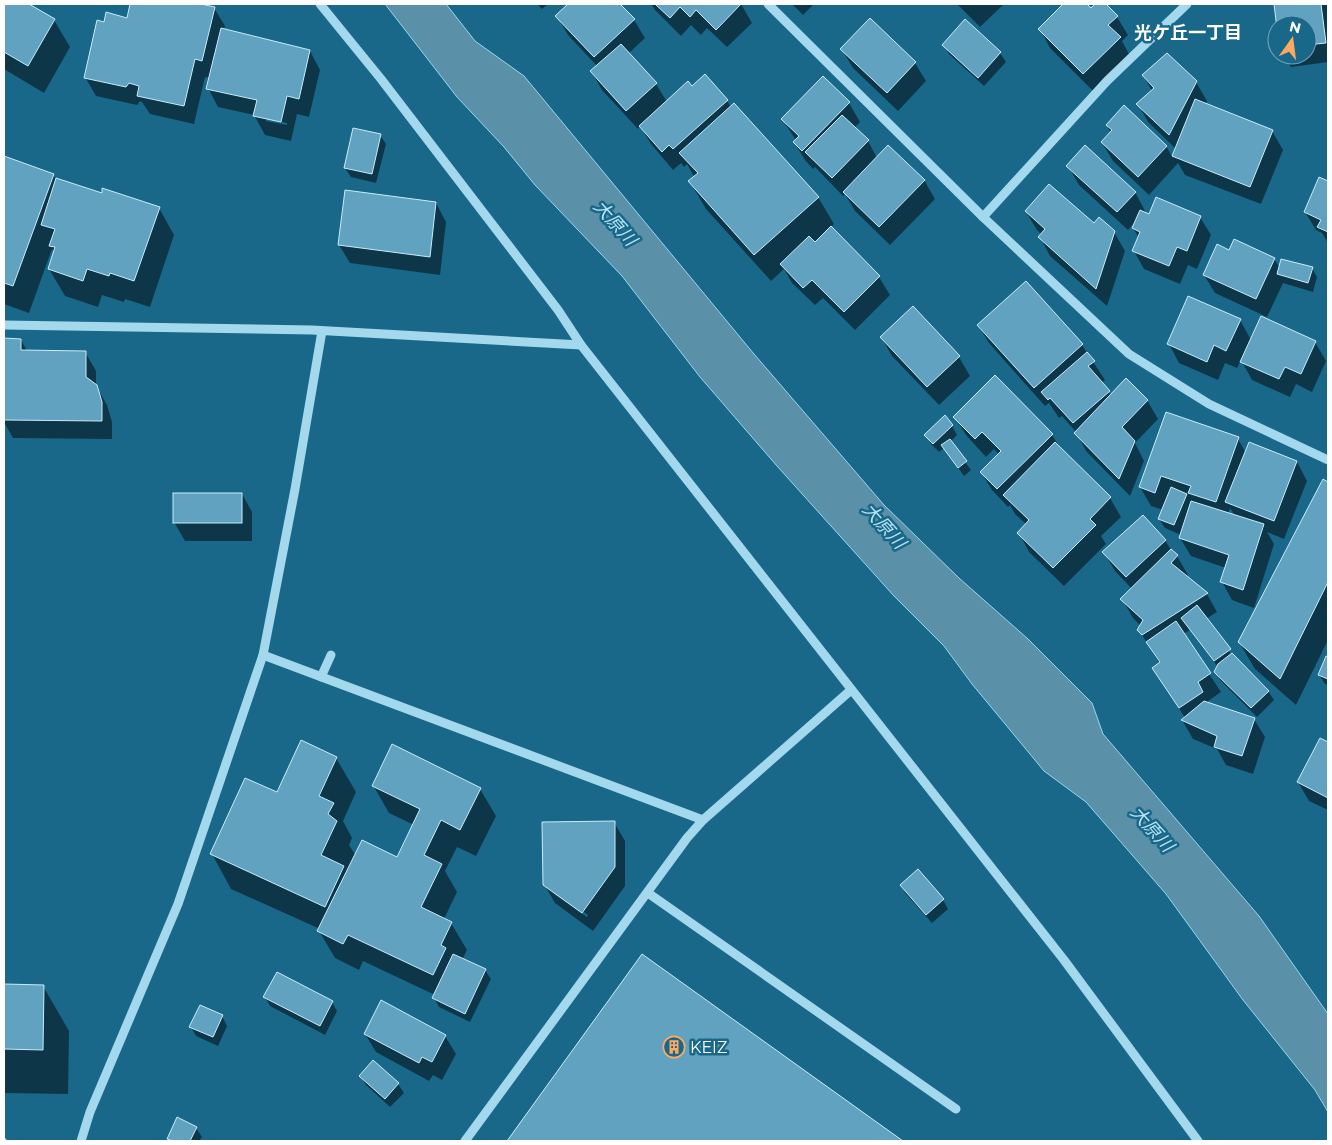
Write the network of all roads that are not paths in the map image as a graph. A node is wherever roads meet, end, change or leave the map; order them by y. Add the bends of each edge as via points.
1 (320, 4) edge
2 (768, 4) edge
3 (1187, 4) edge
4 (983, 216) junction
5 (4, 325) edge
6 (322, 330) junction
7 (581, 345) junction
8 (1328, 460) edge
9 (263, 655) junction
10 (331, 655) dead end
11 (321, 677) junction
12 (851, 690) junction
13 (703, 820) junction
14 (648, 893) junction
15 (956, 1109) dead end
16 (81, 1141) edge
17 (465, 1141) edge
18 (1198, 1141) edge

1 - 7 street via 552,302
2 - 4 street
3 - 4 street via 1108,81
4 - 8 street via 1129,354 1209,404
5 - 6 street
6 - 7 street
6 - 9 street via 296,489
7 - 12 street
9 - 11 street
9 - 16 street via 178,904 90,1112
10 - 11 street
11 - 13 street
12 - 13 street
12 - 18 street via 1064,960
13 - 14 street
14 - 15 street
14 - 17 street

